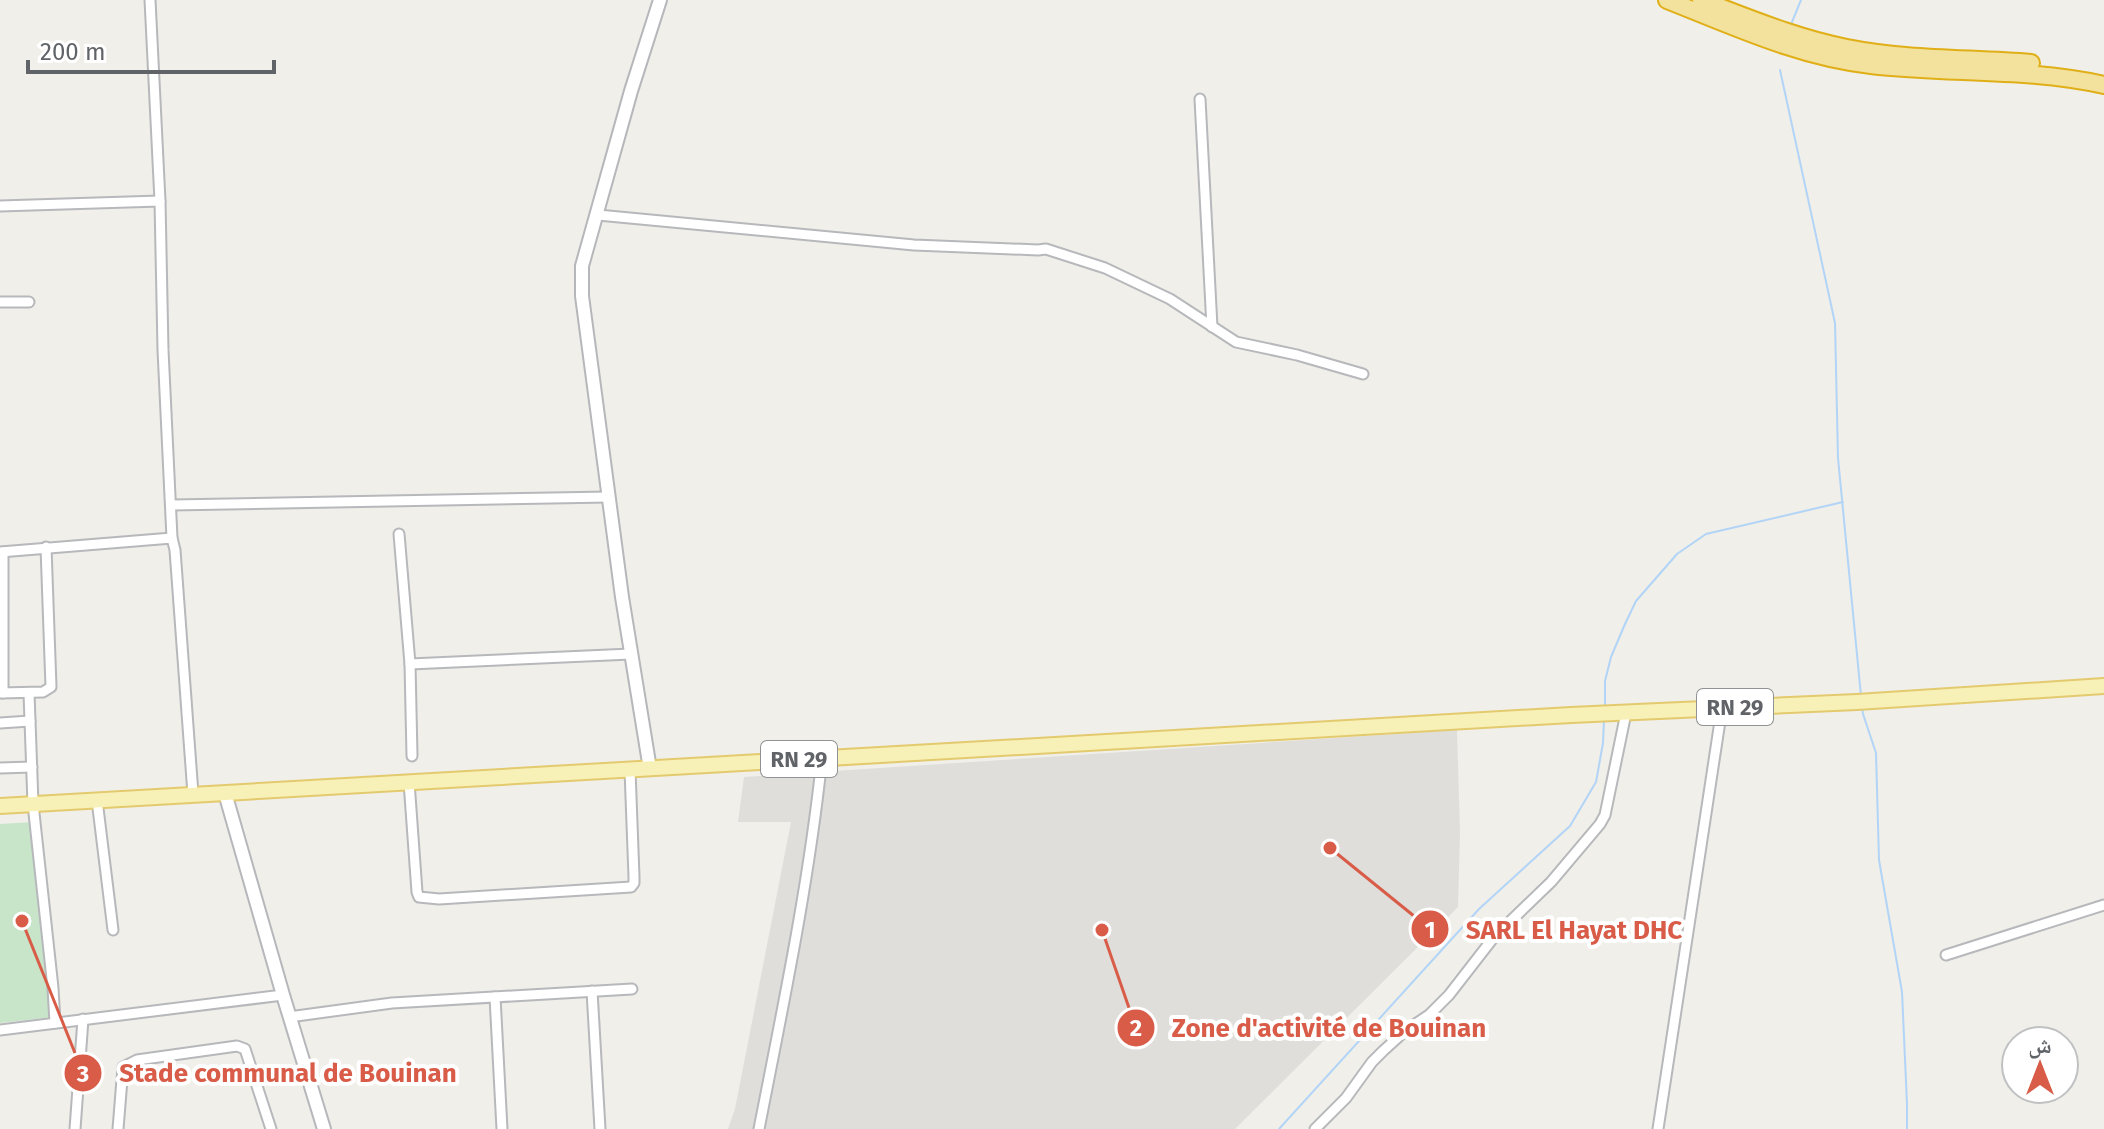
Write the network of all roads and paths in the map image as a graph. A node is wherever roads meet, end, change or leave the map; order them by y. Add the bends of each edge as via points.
1 (150, 0) edge
2 (660, 0) edge
3 (1667, 0) edge
4 (1701, 0) edge
5 (2104, 73) edge
6 (2104, 85) edge
7 (1200, 99) dead end
8 (160, 201) junction
9 (0, 206) edge
10 (598, 215) junction
11 (0, 302) edge
12 (29, 302) dead end
13 (1212, 327) junction
14 (1363, 374) dead end
15 (609, 497) junction
16 (172, 505) junction
17 (399, 534) dead end
18 (172, 538) junction
19 (46, 547) junction
20 (2, 552) edge
21 (631, 654) junction
22 (410, 664) junction
23 (2104, 686) edge
24 (2, 693) edge
25 (29, 693) junction
26 (1722, 708) junction
27 (1612, 713) junction
28 (30, 721) junction
29 (0, 723) edge
30 (412, 756) dead end
31 (822, 758) junction
32 (32, 767) junction
33 (0, 768) edge
34 (650, 769) junction
35 (630, 770) junction
36 (409, 782) junction
37 (225, 793) junction
38 (193, 794) junction
39 (97, 800) junction
40 (33, 804) junction
41 (0, 806) edge
42 (2104, 905) edge
43 (113, 930) dead end
44 (1946, 955) dead end
45 (632, 989) dead end
46 (592, 991) junction
47 (283, 995) junction
48 (495, 997) junction
49 (289, 1017) junction
50 (83, 1019) junction
51 (55, 1023) junction
52 (0, 1030) edge
53 (75, 1129) edge
54 (118, 1129) edge
55 (271, 1129) edge
56 (324, 1129) edge
57 (502, 1129) edge
58 (600, 1129) edge
59 (759, 1129) edge
60 (1315, 1129) edge
61 (1658, 1129) edge

1 - 8 street
2 - 10 main road
3 - 6 highway via 1788,47 1842,60
4 - 5 highway via 1846,48
7 - 13 street
8 - 9 street
8 - 16 street
10 - 13 street via 914,245 1046,249 1105,268 1170,299
10 - 15 main road via 582,266 582,296
11 - 12 street
13 - 14 street via 1236,342
15 - 16 street
15 - 21 main road
16 - 18 street
17 - 22 street
18 - 19 street
18 - 38 street
19 - 20 street
19 - 25 street via 51,687
20 - 24 street
21 - 22 street
21 - 34 main road
22 - 30 street
23 - 26 main road, RN 29
24 - 25 street
25 - 28 street
26 - 27 main road, RN 29
26 - 61 street
27 - 31 main road, RN 29
27 - 60 street via 1605,815 1600,824 1494,937 1449,995 1372,1062
28 - 29 street
28 - 32 street
31 - 34 main road, RN 29
31 - 59 street via 807,875
32 - 33 street
32 - 40 street
34 - 35 main road, RN 29
35 - 36 main road, RN 29
35 - 36 street via 631,887 439,899 419,897 417,892
36 - 37 main road, RN 29
37 - 38 main road, RN 29
37 - 47 main road
38 - 39 main road, RN 29
39 - 40 main road, RN 29
39 - 43 street
40 - 41 main road, RN 29
40 - 51 street
42 - 44 street
45 - 46 street
46 - 48 street
46 - 58 street
47 - 49 main road
47 - 50 street
48 - 49 street
48 - 57 street
49 - 56 main road
50 - 51 street
50 - 53 street
51 - 52 street
54 - 55 street via 126,1064 237,1046 245,1049

